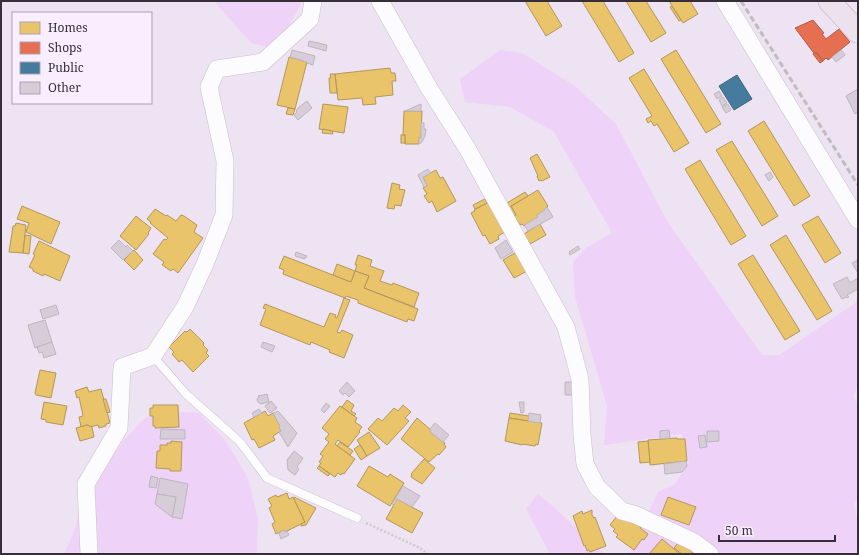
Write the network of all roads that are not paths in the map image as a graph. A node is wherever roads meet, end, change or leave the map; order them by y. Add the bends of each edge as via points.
1 (313, 1) edge
2 (380, 1) edge
3 (725, 1) edge
4 (829, 1) edge
5 (858, 32) edge
6 (858, 220) edge
7 (153, 356) junction
8 (357, 518) road end
9 (89, 554) edge
10 (710, 554) edge

1 - 7 street via 310,20 263,62 217,69 209,87 225,161 224,215 185,306
2 - 10 street via 429,88 468,148 566,327 580,379 585,464 597,487 622,511 694,542
3 - 6 street
4 - 5 highway
7 - 8 lane via 186,394 240,442 267,478
7 - 9 street via 122,366 119,428 86,484

